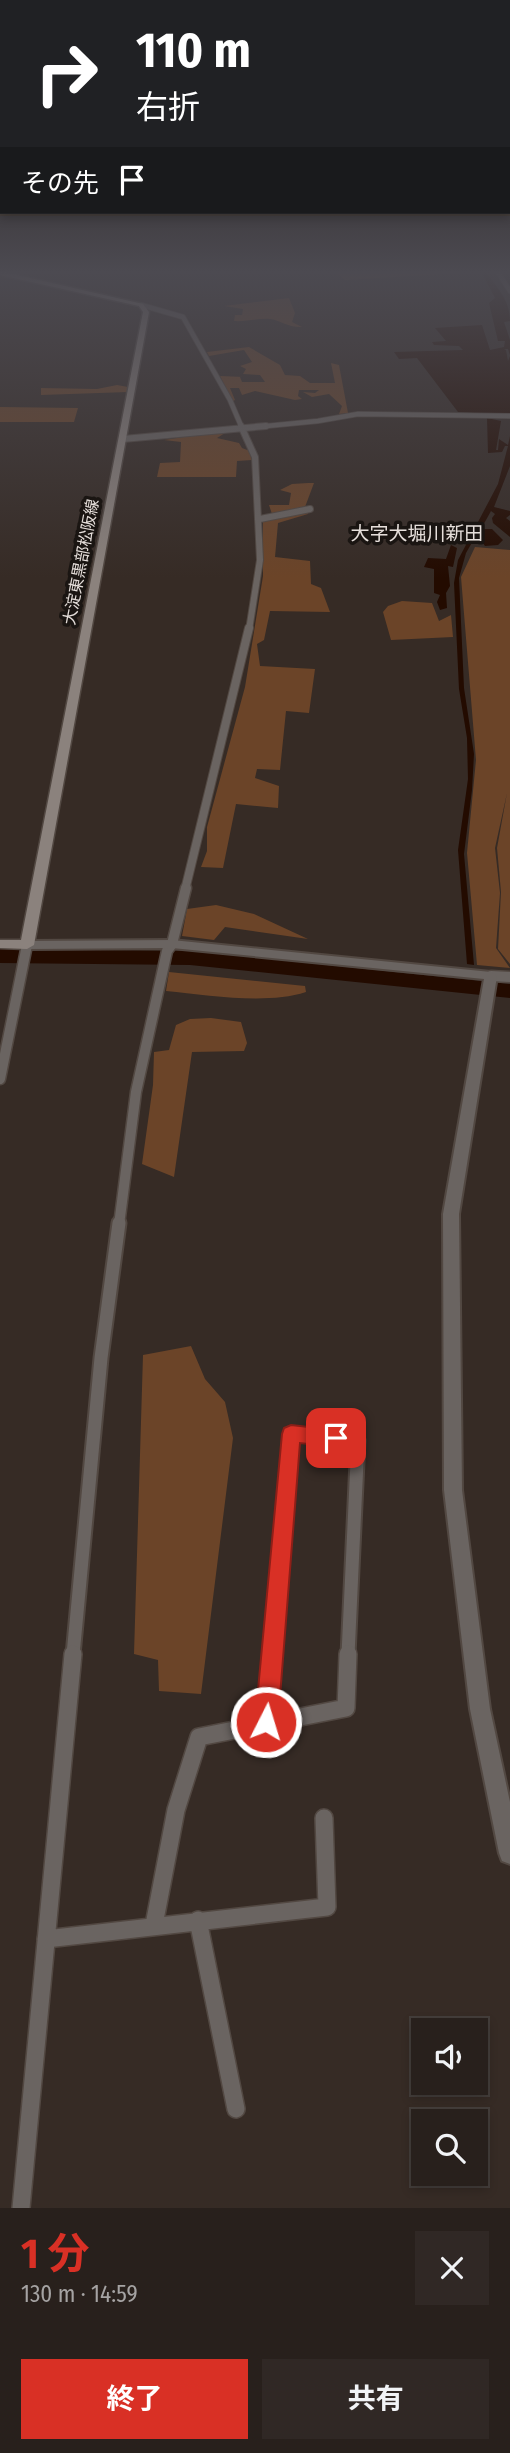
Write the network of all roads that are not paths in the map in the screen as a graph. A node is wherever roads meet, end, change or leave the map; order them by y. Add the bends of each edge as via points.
1 (135, 372) edge
2 (214, 372) edge
3 (510, 416) edge
4 (244, 427) junction
5 (123, 439) junction
6 (310, 509) dead end
7 (260, 519) junction
8 (0, 944) edge
9 (25, 952) junction
10 (168, 952) junction
11 (510, 977) edge
12 (490, 984) junction
13 (0, 1079) edge
14 (266, 1722) junction
15 (324, 1818) dead end
16 (510, 1853) edge
17 (198, 1920) junction
18 (154, 1925) junction
19 (46, 1939) junction
20 (236, 2109) dead end
21 (21, 2208) edge

1 - 5 main road, 大淀東黒部松阪線
2 - 4 street
3 - 4 street via 358,414
4 - 5 street
4 - 7 street via 256,457
5 - 9 main road, 大淀東黒部松阪線
6 - 7 street
7 - 10 street via 256,598
8 - 9 main road
9 - 10 street
9 - 13 street
10 - 12 street
10 - 19 street via 135,1092 101,1359
11 - 12 street
12 - 16 street via 451,1214 453,1490 480,1709
14 - 14 street via 346,1708 358,1440 291,1434
14 - 18 street via 199,1737 176,1810
15 - 17 street via 327,1907
17 - 18 street
17 - 20 street
18 - 19 street
19 - 21 street

